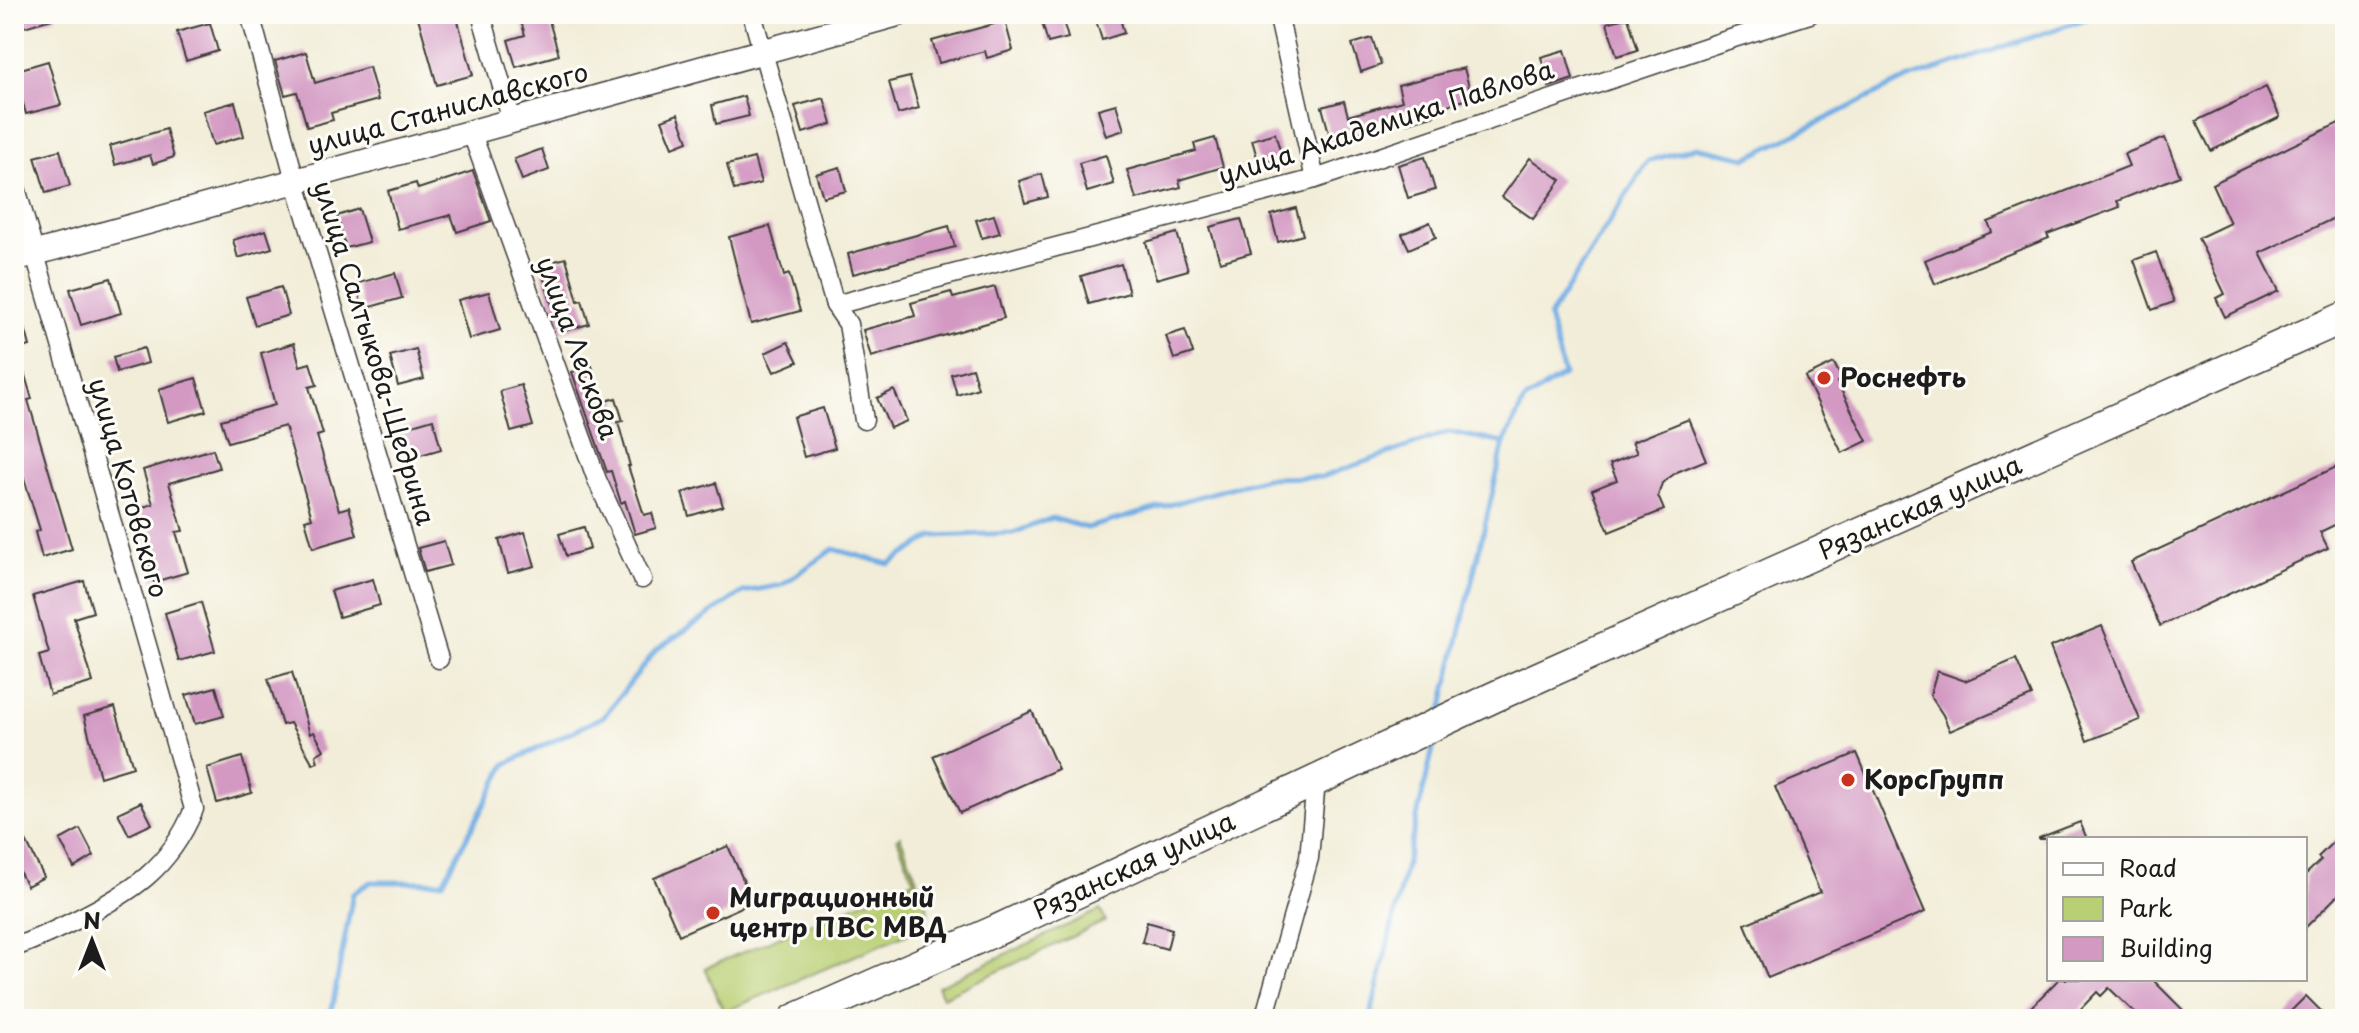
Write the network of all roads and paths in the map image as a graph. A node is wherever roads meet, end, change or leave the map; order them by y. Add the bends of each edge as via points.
1 (250, 14) edge
2 (481, 14) edge
3 (752, 14) edge
4 (898, 14) edge
5 (1278, 14) edge
6 (1810, 14) edge
7 (763, 50) junction
8 (512, 121) junction
9 (471, 131) junction
10 (1315, 179) junction
11 (295, 180) junction
12 (14, 181) edge
13 (24, 256) edge
14 (835, 305) junction
15 (2345, 317) edge
16 (864, 420) dead end
17 (642, 579) dead end
18 (439, 659) dead end
19 (1316, 781) junction
20 (14, 947) edge
21 (795, 1019) edge
22 (1264, 1019) edge

1 - 11 street, улица Салтыкова-Щедрина
2 - 8 street
3 - 7 street
4 - 7 street, улица Станиславского
5 - 10 street
6 - 10 street, улица Академика Павлова
7 - 8 street, улица Станиславского
7 - 14 street
8 - 9 street, улица Станиславского
9 - 11 street, улица Станиславского
9 - 17 street, улица Лескова via 597,480
10 - 14 street, улица Академика Павлова
11 - 13 street, улица Станиславского
11 - 18 street, улица Салтыкова-Щедрина
12 - 13 street, улица Котовского
13 - 20 street, улица Котовского via 194,809 174,849 145,879 115,900
14 - 16 street via 848,324
15 - 19 main road, Рязанская улица
19 - 21 main road, Рязанская улица
19 - 22 street via 1309,858

